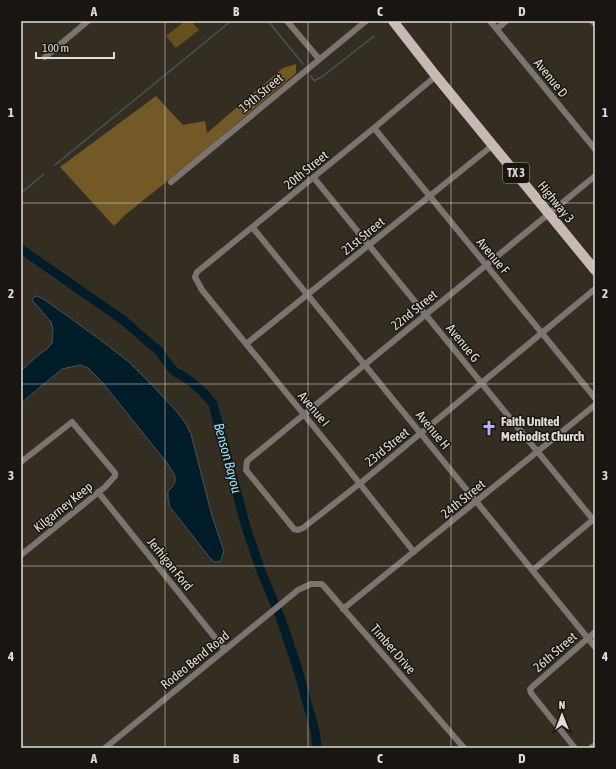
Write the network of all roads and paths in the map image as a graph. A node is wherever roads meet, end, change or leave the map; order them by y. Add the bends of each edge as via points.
1 (88, 21) edge
2 (286, 21) edge
3 (366, 21) edge
4 (393, 21) edge
5 (490, 21) edge
6 (506, 21) edge
7 (592, 21) edge
8 (595, 24) edge
9 (496, 29) junction
10 (45, 57) dead end
11 (319, 59) junction
12 (436, 76) junction
13 (374, 128) junction
14 (493, 145) junction
15 (595, 149) edge
16 (595, 176) edge
17 (314, 178) junction
18 (171, 182) dead end
19 (429, 197) junction
20 (549, 214) junction
21 (253, 228) junction
22 (369, 245) junction
23 (486, 265) junction
24 (595, 270) edge
25 (197, 281) joint
26 (595, 289) edge
27 (308, 295) junction
28 (425, 314) junction
29 (542, 333) junction
30 (246, 344) junction
31 (365, 364) junction
32 (481, 383) junction
33 (595, 398) edge
34 (595, 405) edge
35 (304, 414) junction
36 (421, 433) junction
37 (538, 452) junction
38 (21, 462) edge
39 (360, 483) junction
40 (98, 492) junction
41 (477, 501) junction
42 (594, 520) edge
43 (303, 528) joint
44 (414, 552) junction
45 (21, 555) edge
46 (533, 570) junction
47 (298, 590) joint
48 (344, 609) junction
49 (595, 632) edge
50 (588, 638) junction
51 (595, 647) edge
52 (225, 650) junction
53 (595, 745) edge
54 (105, 748) edge
55 (464, 748) edge
56 (575, 748) edge
57 (591, 748) edge

1 - 10 street
2 - 11 street
3 - 11 street, 19th Street
4 - 12 main road, TX 3
5 - 9 street, Avenue D
6 - 9 street
7 - 8 street
9 - 15 street, Avenue D
11 - 18 street, 19th Street
12 - 13 street, 20th Street
12 - 14 main road, Highway 3 / TX 3
13 - 17 street, 20th Street
13 - 19 street, Avenue F
14 - 19 street, 21st Street
14 - 20 main road, Highway 3 / TX 3
16 - 20 street, 22nd Street
17 - 21 street, 20th Street
17 - 22 street, Avenue G
19 - 22 street, 21st Street
19 - 23 street, Avenue F
20 - 23 street, 22nd Street
20 - 24 main road, Highway 3 / TX 3
21 - 25 street, 20th Street via 198,272 195,277
21 - 27 street, Avenue H
22 - 27 street, 21st Street
22 - 28 street, Avenue G
23 - 28 street, 22nd Street
23 - 29 street, Avenue F
25 - 30 street, Avenue I
26 - 29 street, 23rd Street
27 - 30 street, 21st Street
27 - 31 street, Avenue H
28 - 31 street, 22nd Street
28 - 32 street, Avenue G
29 - 32 street, 23rd Street
29 - 33 street, Avenue F
30 - 35 street, Avenue I
31 - 35 street, 22nd Street
31 - 36 street, Avenue H
32 - 36 street, 23rd Street
32 - 37 street, Avenue G
34 - 37 street, 24th Street
35 - 39 street, Avenue I
35 - 43 street, 22nd Street via 247,461 246,470 294,529
36 - 39 street, 23rd Street
36 - 41 street, Avenue H
37 - 41 street, 24th Street
37 - 42 street, Avenue G
38 - 40 street, Kilgarney Keep via 72,422 115,473 115,476
39 - 43 street, 23rd Street
39 - 44 street, Avenue I
40 - 45 street, Kilgarney Keep
40 - 52 street, Jerhigan Ford
41 - 44 street, 24th Street
41 - 46 street, Avenue H
42 - 46 street
44 - 48 street, 24th Street
46 - 50 street, Avenue H
47 - 48 street, Timber Drive via 311,584 322,584
47 - 52 street, Rodeo Bend Road
48 - 55 street, Timber Drive
49 - 50 street, 26th Street
50 - 51 street, Avenue H
50 - 56 street, 26th Street via 530,690
52 - 54 street, Rodeo Bend Road
53 - 57 street

